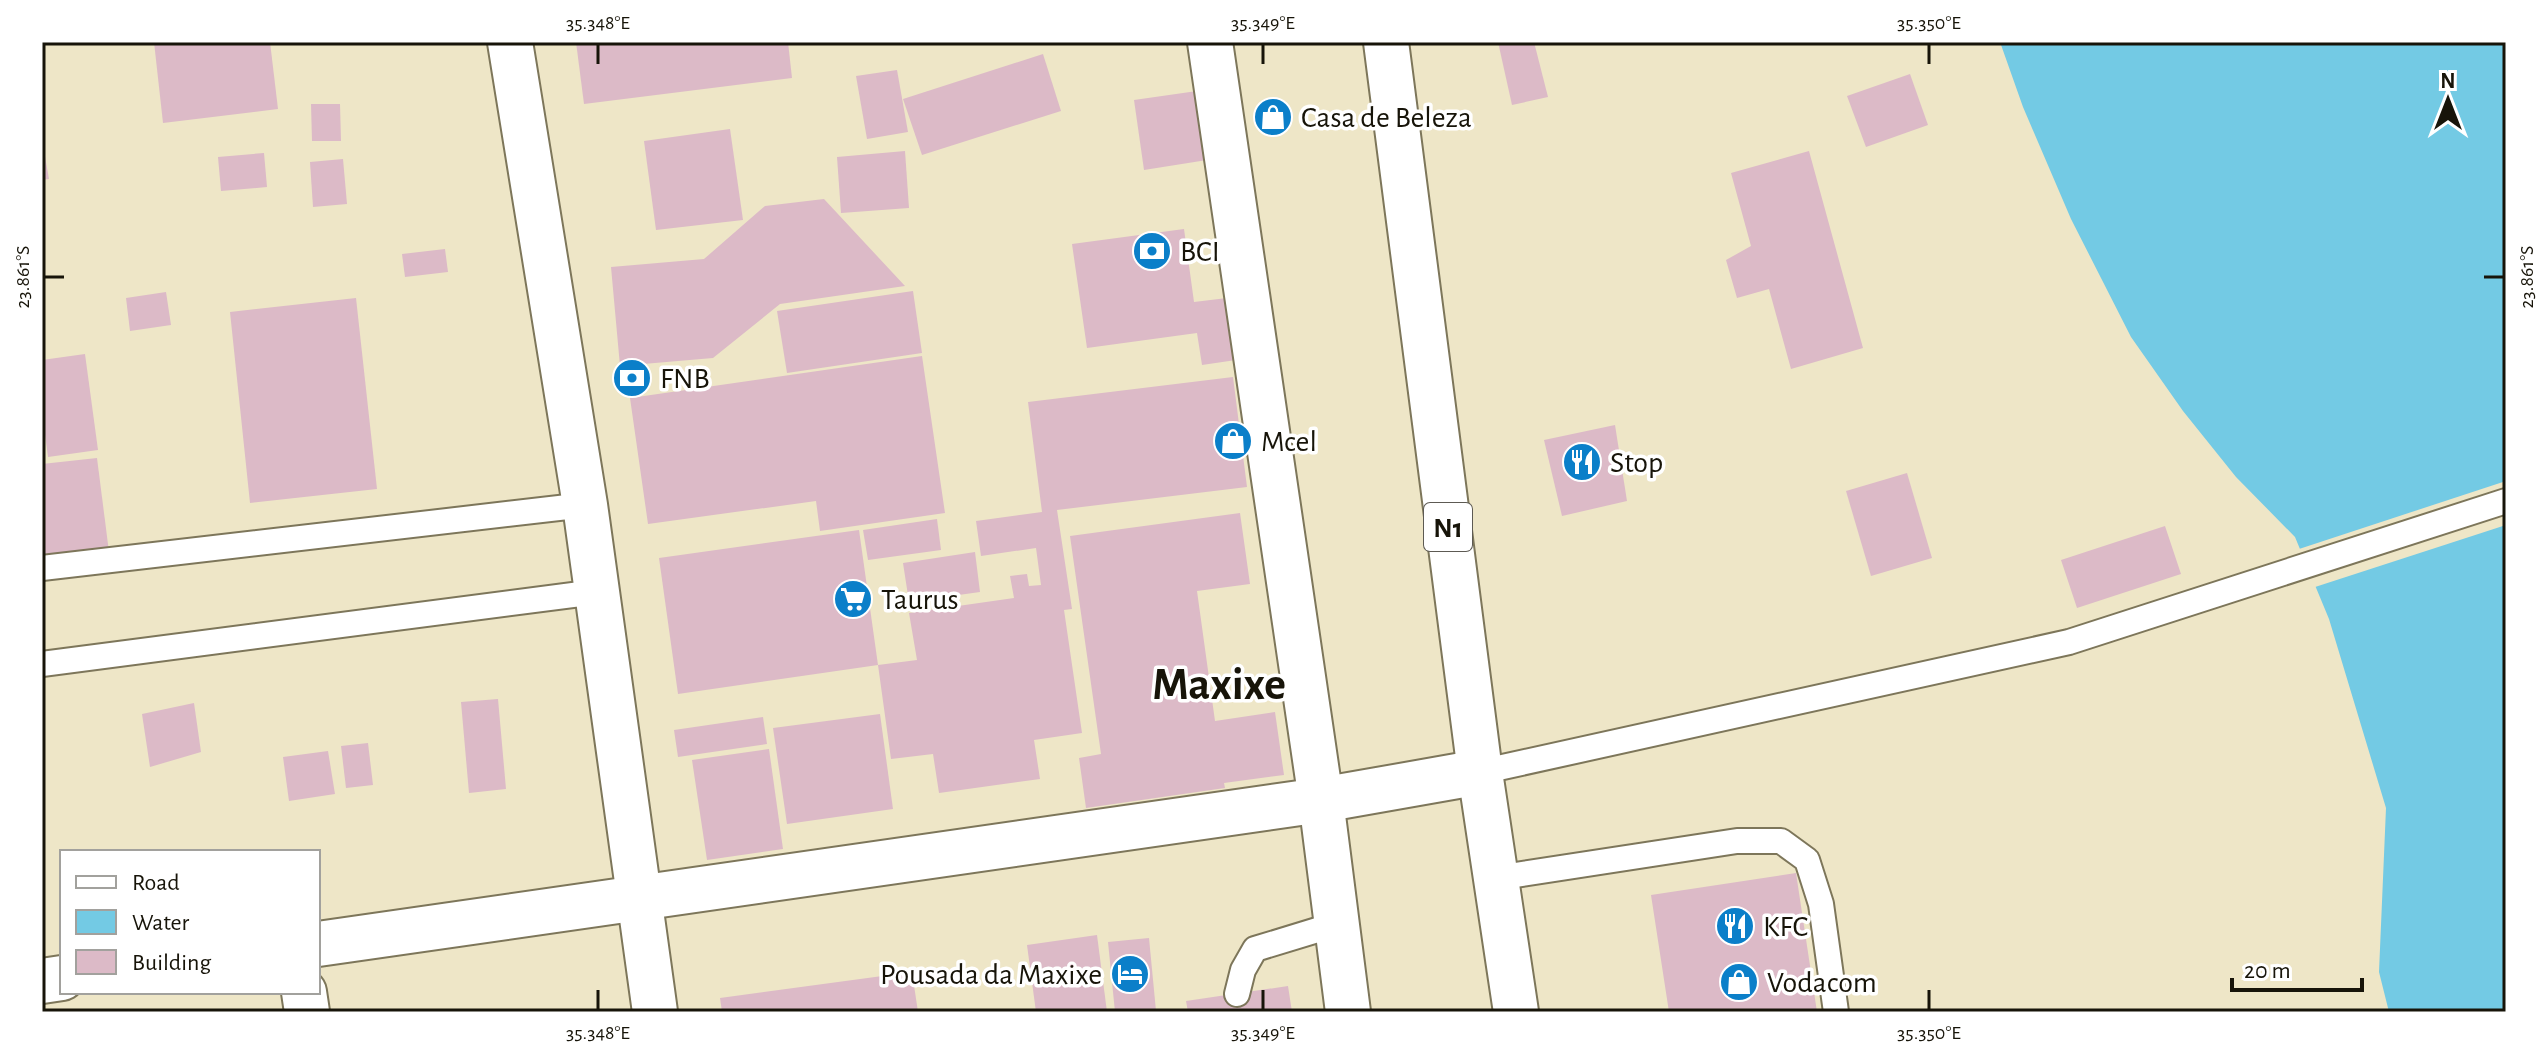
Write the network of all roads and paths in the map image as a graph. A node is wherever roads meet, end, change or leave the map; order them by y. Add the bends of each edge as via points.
1 (510, 42) edge
2 (1210, 42) edge
3 (1386, 42) edge
4 (2506, 501) edge
5 (585, 505) junction
6 (42, 568) edge
7 (596, 592) junction
8 (42, 664) edge
9 (1480, 772) junction
10 (1321, 800) junction
11 (1496, 878) junction
12 (639, 898) junction
13 (1337, 924) junction
14 (320, 944) edge
15 (1237, 994) dead end
16 (655, 1012) edge
17 (1348, 1012) edge
18 (1516, 1012) edge
19 (1836, 1012) edge

1 - 5 main road
2 - 10 main road
3 - 9 main road, N1
4 - 9 lane via 2069,642
5 - 6 lane
5 - 7 main road
7 - 8 lane
7 - 12 main road
9 - 10 main road
9 - 11 main road, N1
10 - 12 main road
10 - 13 main road
11 - 18 main road, N1
11 - 19 lane via 1737,841 1781,841 1807,860 1817,889
12 - 14 main road
12 - 16 main road
13 - 15 lane via 1255,949
13 - 17 main road

